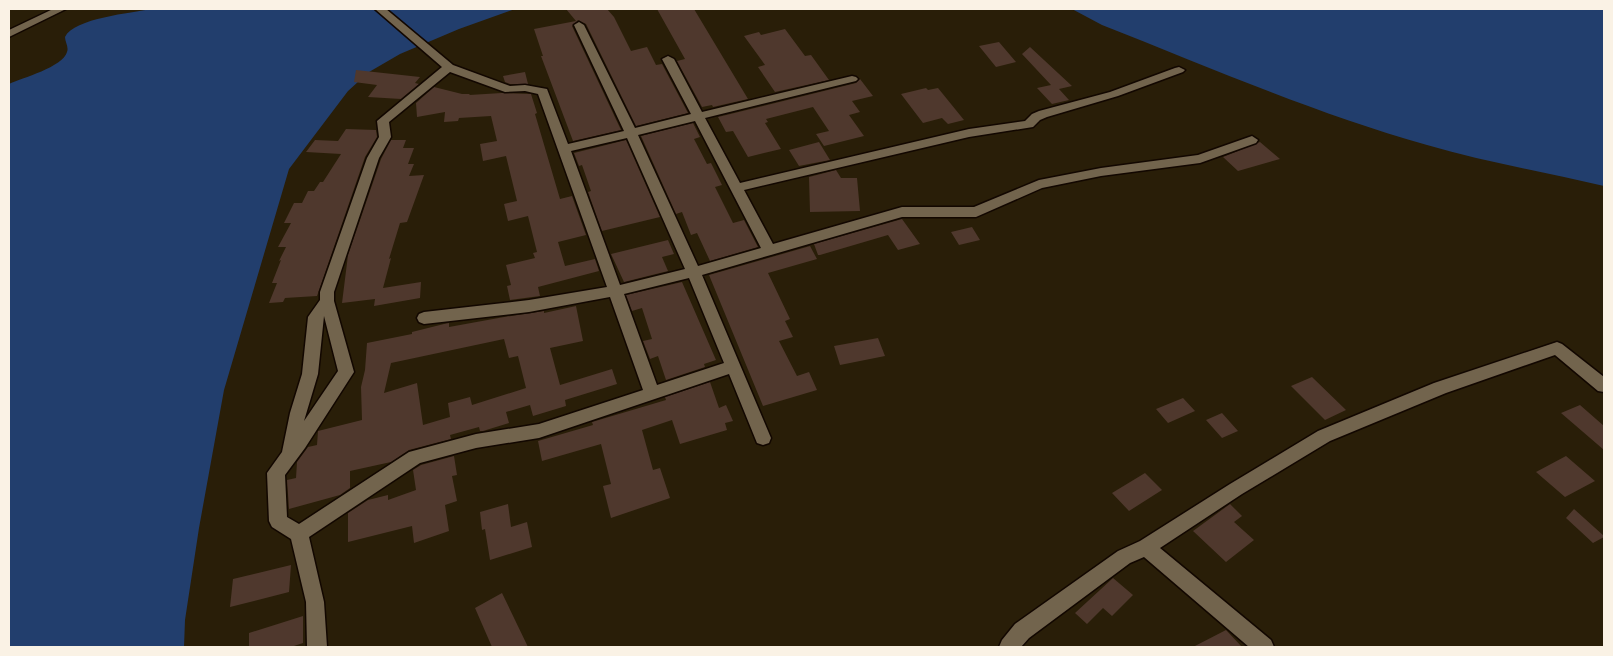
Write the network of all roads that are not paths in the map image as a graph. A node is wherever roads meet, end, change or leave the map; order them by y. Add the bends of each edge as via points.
1 (61, 9) edge
2 (380, 9) edge
3 (579, 25) dead end
4 (9, 34) edge
5 (668, 59) dead end
6 (449, 67) junction
7 (1179, 70) dead end
8 (852, 79) dead end
9 (697, 117) junction
10 (632, 133) junction
11 (1252, 140) dead end
12 (565, 149) junction
13 (736, 188) junction
14 (769, 250) junction
15 (693, 272) junction
16 (616, 291) junction
17 (327, 301) junction
18 (424, 318) dead end
19 (734, 366) junction
20 (1604, 386) edge
21 (652, 392) junction
22 (763, 438) dead end
23 (289, 456) junction
24 (299, 534) junction
25 (1146, 547) junction
26 (317, 647) edge
27 (1009, 647) edge
28 (1264, 647) edge

1 - 4 street
2 - 6 street
3 - 10 street
5 - 9 street
6 - 12 street via 508,90 543,91
6 - 17 street via 383,121 385,137 373,158 344,237
7 - 13 street via 1043,114 1029,124 969,133
8 - 9 street
9 - 10 street
9 - 13 street
10 - 12 street
10 - 15 street
11 - 14 street via 1200,159 1040,184 976,212 902,212
12 - 16 street
13 - 14 street
14 - 15 street
15 - 16 street
15 - 19 street
16 - 18 street via 529,306
16 - 21 street
17 - 23 street via 315,317 310,374
17 - 23 street via 346,372
19 - 21 street
19 - 22 street
20 - 25 street via 1557,348 1440,388 1324,436
21 - 24 street via 539,431 476,441 416,457
23 - 24 street via 276,472 278,521
24 - 26 street via 315,602
25 - 27 street via 1124,557 1060,603 1022,631
25 - 28 street

